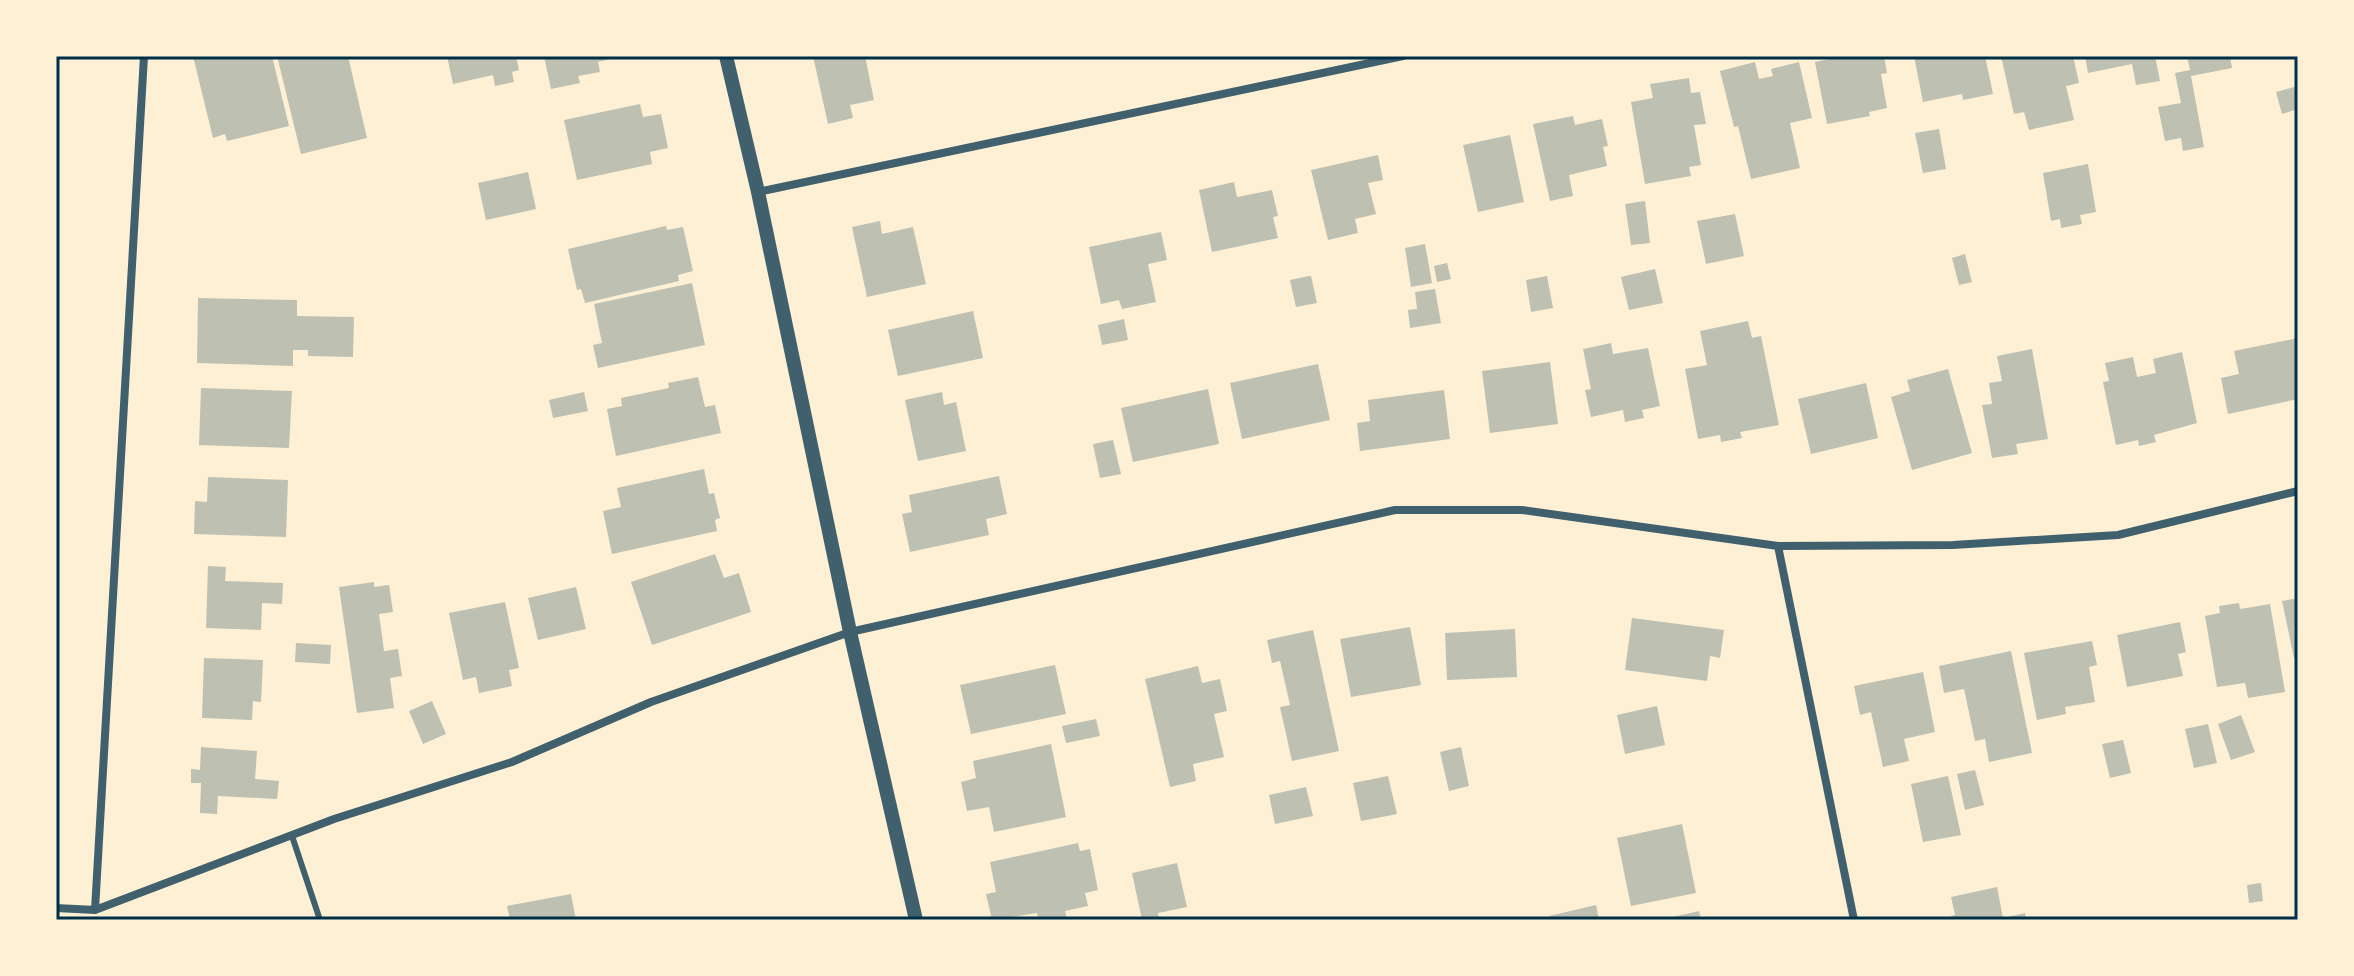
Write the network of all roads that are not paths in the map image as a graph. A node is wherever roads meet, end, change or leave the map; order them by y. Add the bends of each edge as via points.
1 (144, 56) edge
2 (726, 56) edge
3 (1403, 56) edge
4 (758, 192) junction
5 (2298, 491) edge
6 (1778, 546) junction
7 (850, 632) junction
8 (292, 836) junction
9 (56, 908) edge
10 (95, 910) junction
11 (320, 920) edge
12 (916, 920) edge
13 (1854, 920) edge

1 - 10 street
2 - 4 street
3 - 4 street
4 - 7 street
5 - 6 street via 2118,535 1953,545
6 - 7 street via 1522,510 1395,510
6 - 13 street
7 - 8 street via 651,702 512,762
7 - 12 street
8 - 10 street
8 - 11 lane
9 - 10 street

